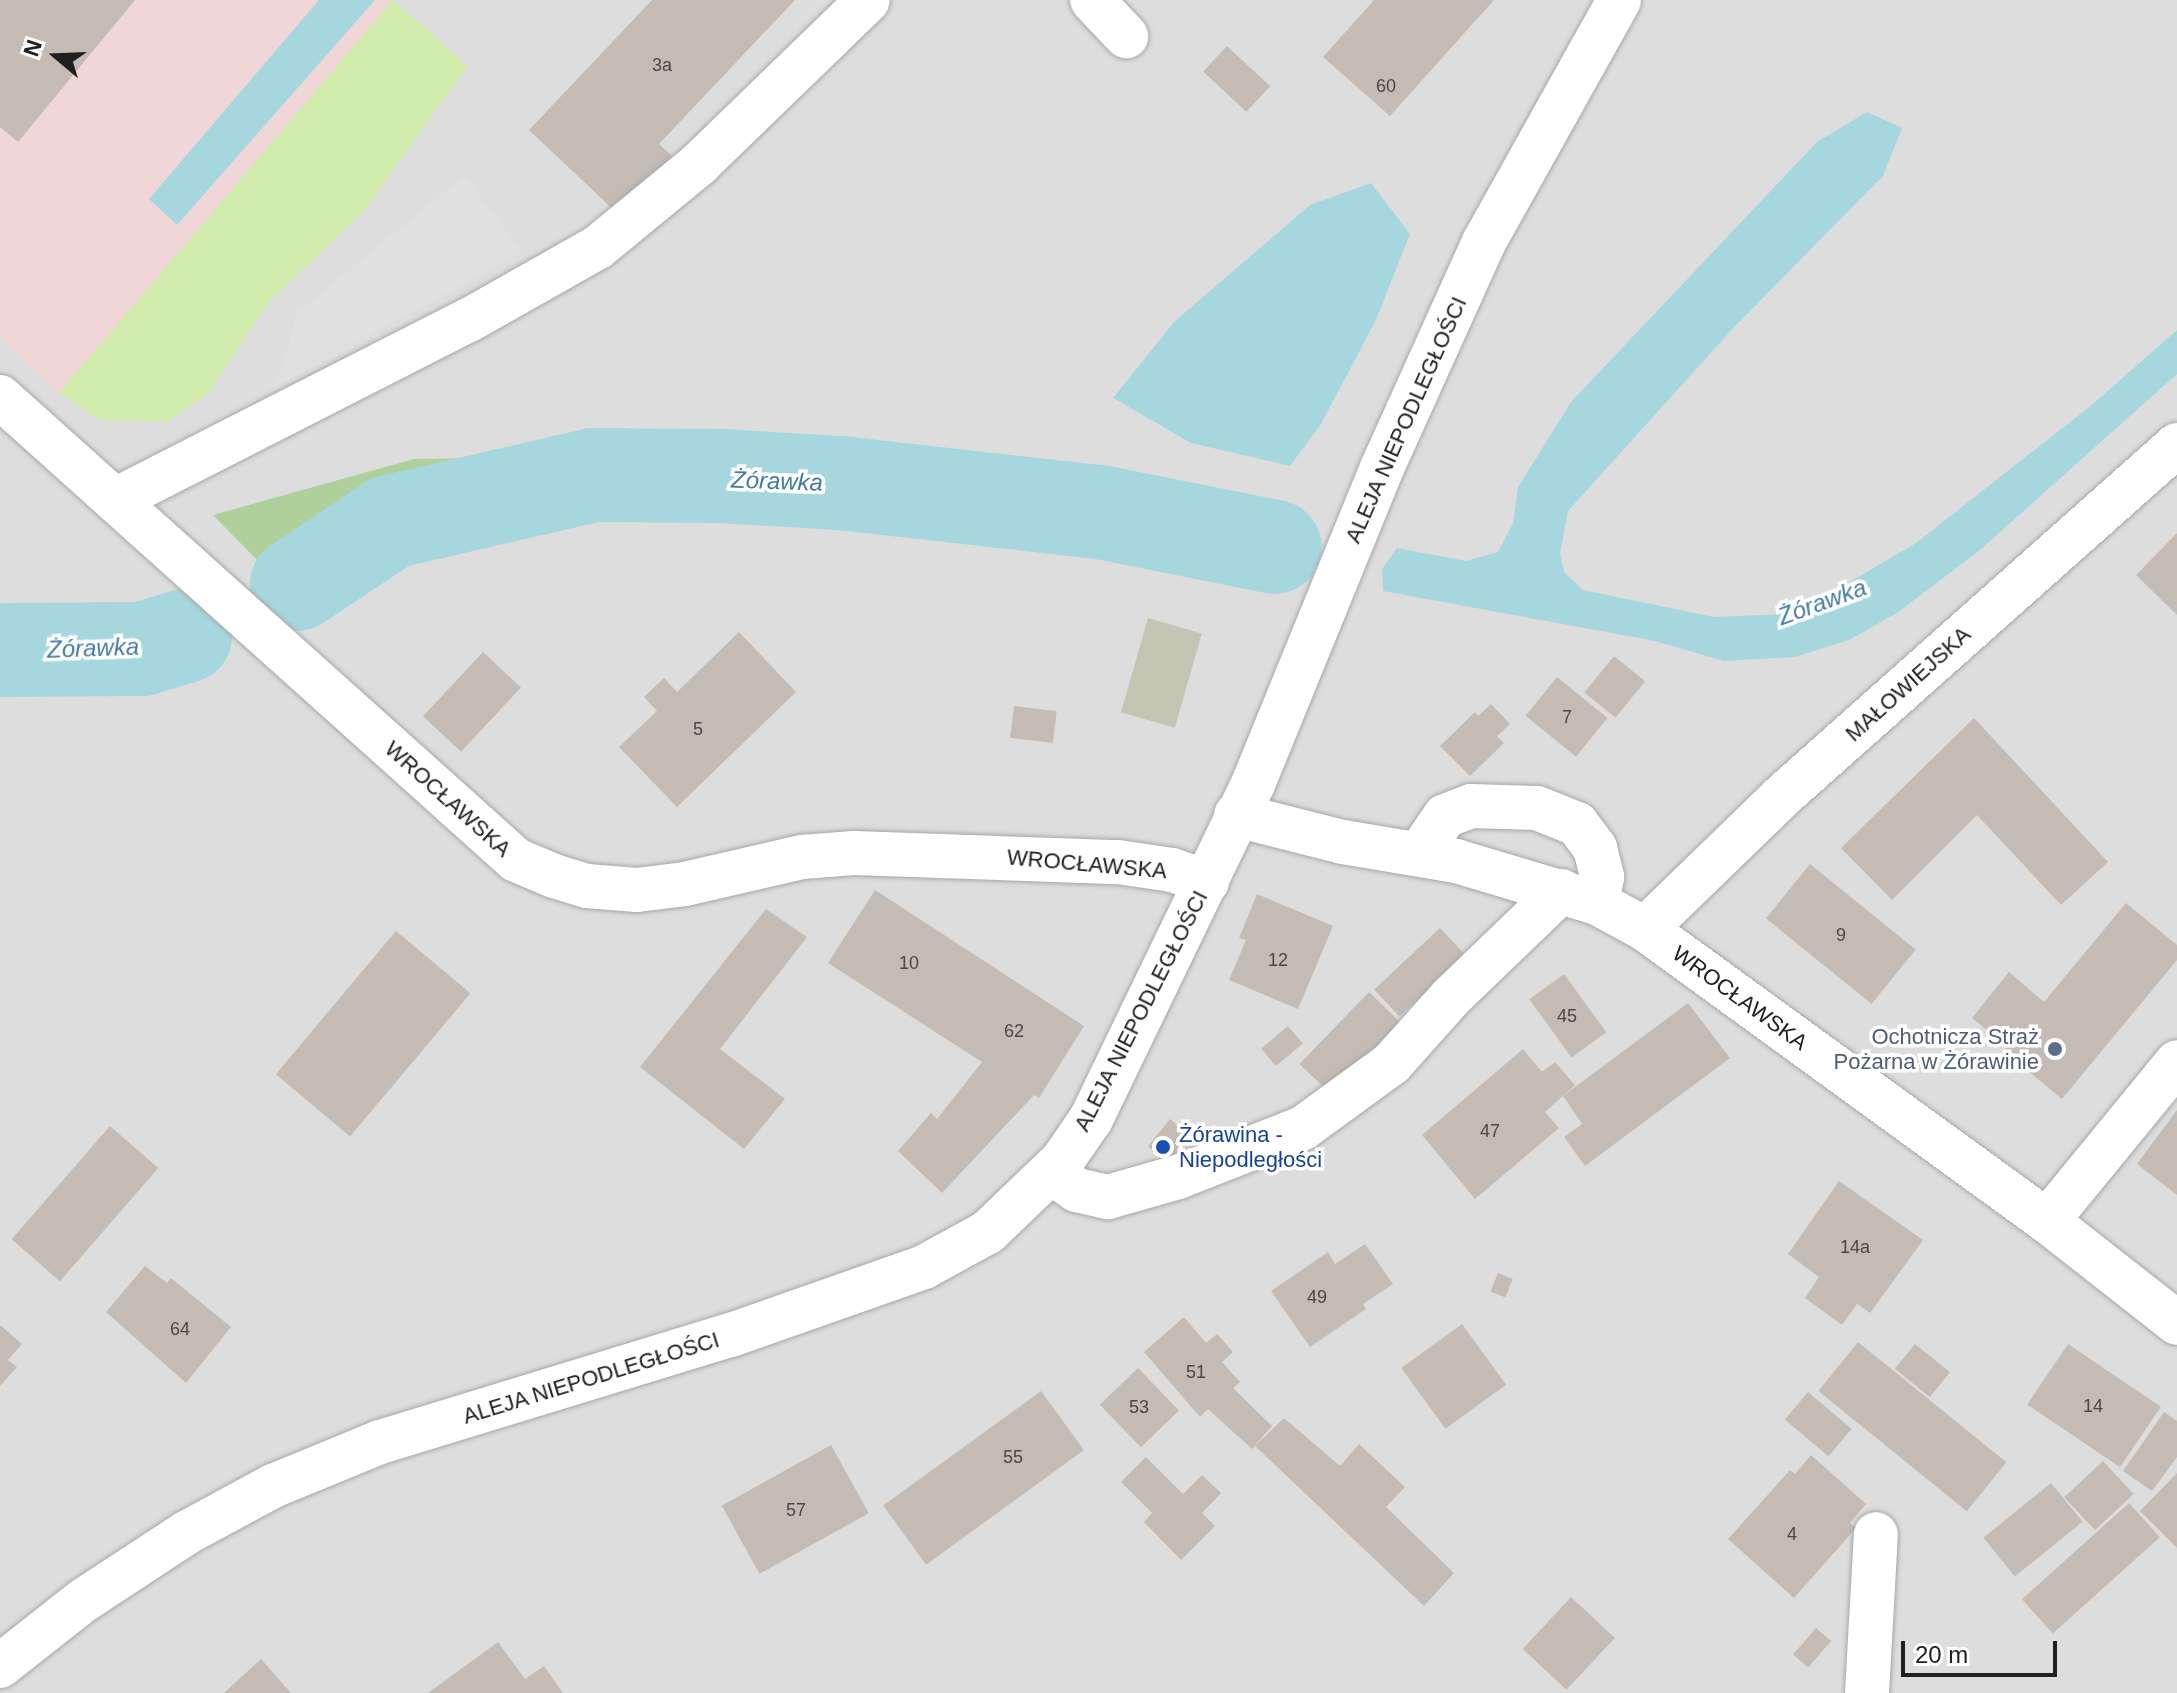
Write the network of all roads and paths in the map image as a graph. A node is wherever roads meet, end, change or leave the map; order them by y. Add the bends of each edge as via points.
1 (868, 0) edge
2 (1092, 0) edge
3 (1619, 0) edge
4 (1126, 36) dead end
5 (0, 397) edge
6 (2177, 445) edge
7 (115, 500) junction
8 (1236, 815) junction
9 (1419, 854) junction
10 (1207, 882) junction
11 (1579, 897) junction
12 (1645, 929) junction
13 (2177, 1062) edge
14 (1051, 1172) junction
15 (2047, 1221) junction
16 (2177, 1323) edge
17 (1876, 1534) dead end
18 (0, 1666) edge
19 (1867, 1693) edge

1 - 7 street via 699,164 598,247 469,320
2 - 4 street
3 - 8 street, ALEJA NIEPODLEGŁOŚCI via 1484,242
5 - 7 street, WROCŁAWSKA
6 - 12 street, MAŁOWIEJSKA via 1781,797
7 - 10 street, WROCŁAWSKA via 516,860 554,876 587,886 637,890 802,857 854,853 1118,862 1172,870
8 - 9 street, WROCŁAWSKA via 1343,842
8 - 10 street, ALEJA NIEPODLEGŁOŚCI
9 - 11 street, WROCŁAWSKA
9 - 11 street via 1445,816 1471,806 1537,808 1577,824 1595,848 1602,877
10 - 14 street, ALEJA NIEPODLEGŁOŚCI via 1091,1119
11 - 12 street, WROCŁAWSKA
11 - 14 street via 1451,997 1392,1063 1303,1128 1178,1177 1108,1197 1077,1190
12 - 15 street, WROCŁAWSKA
13 - 15 street
14 - 18 street, ALEJA NIEPODLEGŁOŚCI via 988,1232 924,1267 731,1335 380,1442 273,1486 186,1533 96,1592
15 - 16 street, WROCŁAWSKA
17 - 19 street

